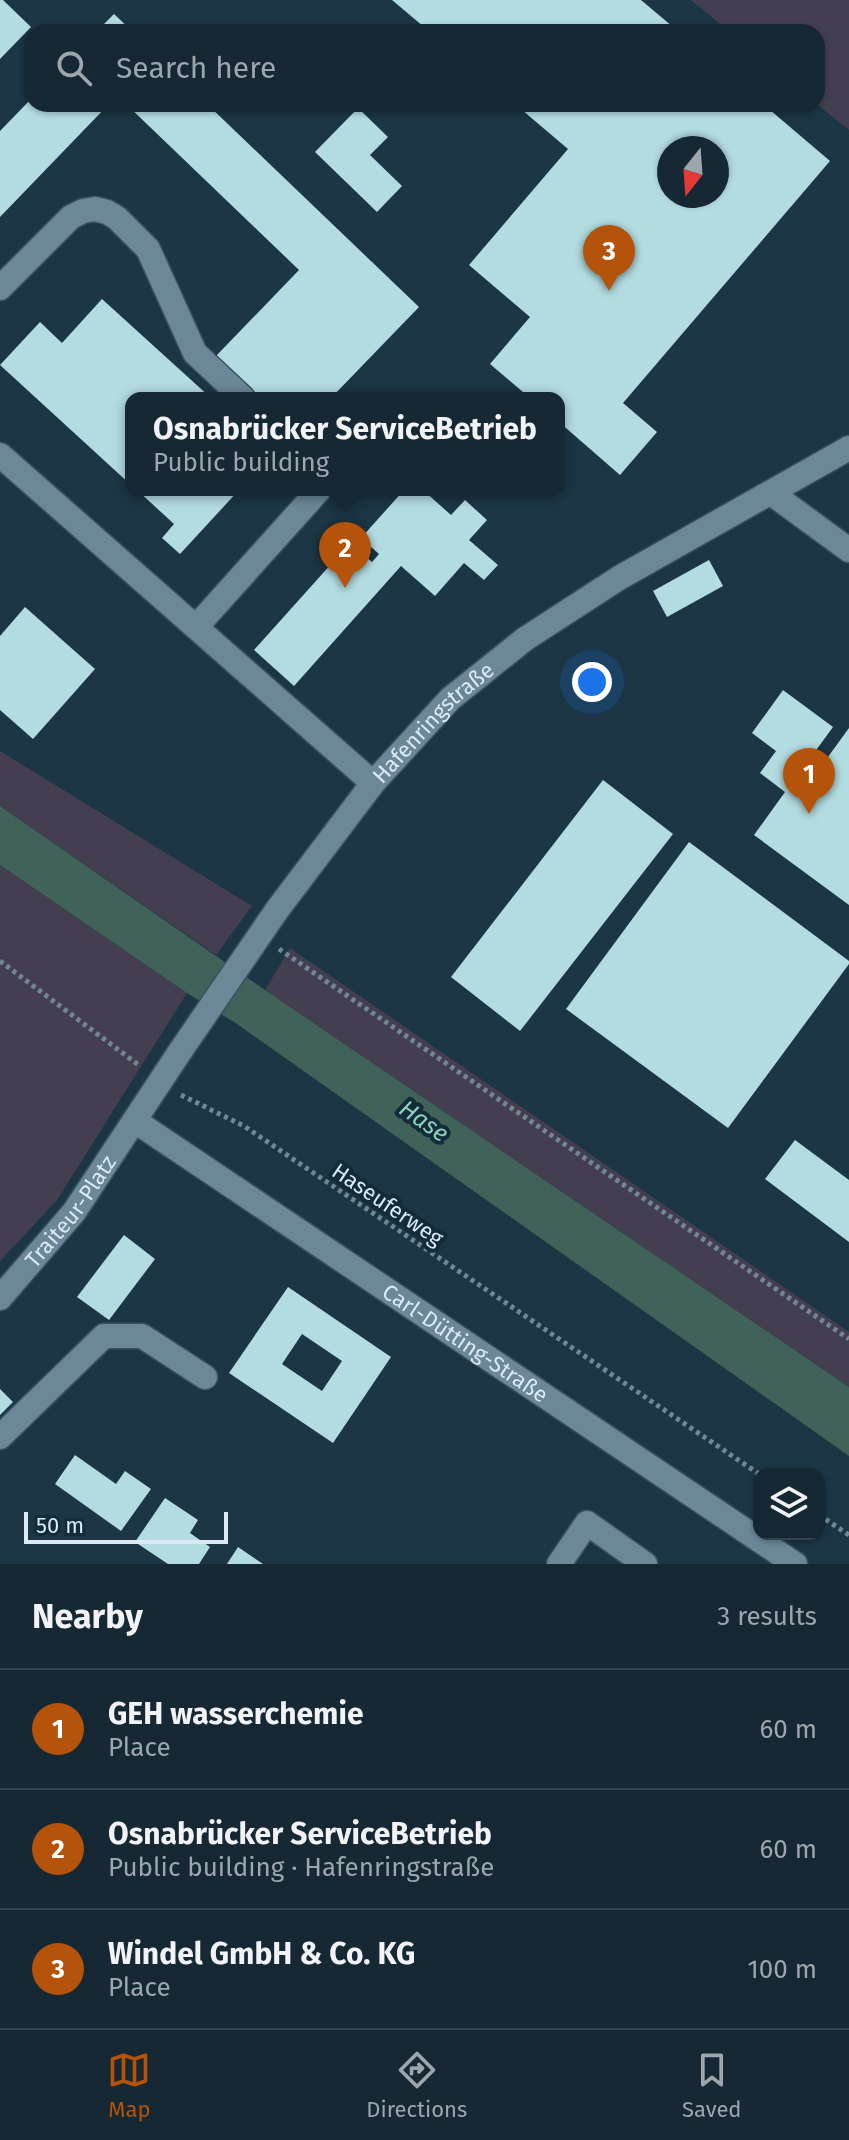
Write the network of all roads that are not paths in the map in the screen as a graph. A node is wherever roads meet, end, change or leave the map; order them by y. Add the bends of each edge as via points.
1 (0, 288) edge
2 (237, 392) edge
3 (849, 448) edge
4 (0, 455) edge
5 (771, 493) junction
6 (314, 496) edge
7 (849, 550) edge
8 (196, 627) junction
9 (373, 783) junction
10 (135, 1121) junction
11 (0, 1298) edge
12 (205, 1377) dead end
13 (0, 1437) edge
14 (559, 1564) edge
15 (645, 1564) edge
16 (795, 1564) edge

1 - 2 street via 71,217 95,209 107,212 148,249 195,353
3 - 5 street, Hafenringstraße
4 - 8 street
5 - 7 street
5 - 9 street, Hafenringstraße via 619,578 525,639 450,699
6 - 8 street
8 - 9 street
9 - 10 street, Hafenringstraße via 256,940
10 - 11 street, Traiteur-Platz via 74,1212
10 - 16 street, Carl-Dütting-Straße
12 - 13 street via 142,1336 104,1336
14 - 15 street via 587,1523

